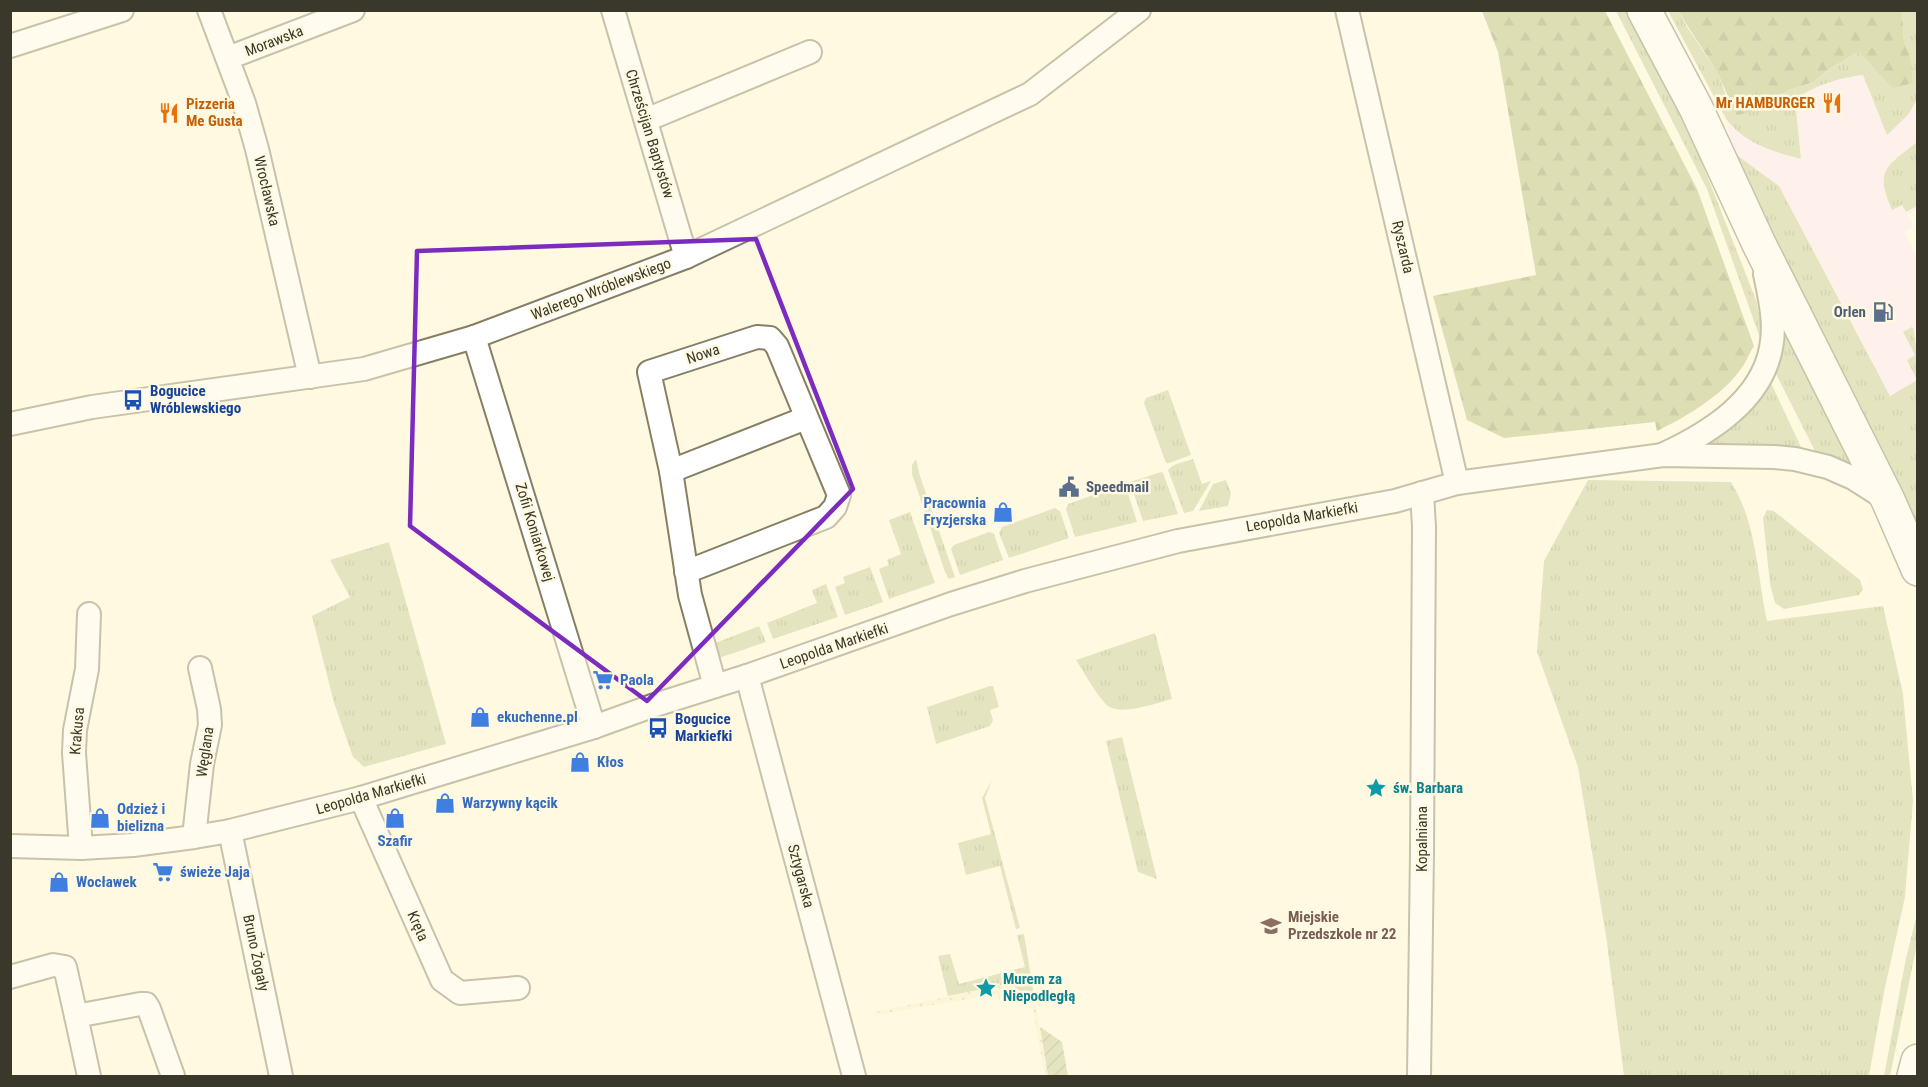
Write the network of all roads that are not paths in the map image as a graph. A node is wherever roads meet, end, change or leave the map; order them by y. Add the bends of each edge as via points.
1 (122, 10) edge
2 (209, 10) edge
3 (353, 10) edge
4 (613, 10) edge
5 (1139, 10) edge
6 (1347, 10) edge
7 (1644, 10) edge
8 (10, 46) edge
9 (810, 52) dead end
10 (228, 58) junction
11 (646, 120) junction
12 (1759, 244) junction
13 (686, 257) junction
14 (474, 337) junction
15 (310, 377) junction
16 (806, 418) junction
17 (10, 424) edge
18 (1663, 455) junction
19 (671, 471) junction
20 (1457, 483) junction
21 (1422, 493) junction
22 (1888, 500) junction
23 (1917, 569) edge
24 (686, 572) junction
25 (89, 614) dead end
26 (201, 668) dead end
27 (747, 676) junction
28 (715, 686) junction
29 (594, 727) junction
30 (361, 798) junction
31 (230, 831) junction
32 (194, 837) junction
33 (10, 846) edge
34 (81, 848) junction
35 (10, 977) edge
36 (518, 988) dead end
37 (76, 1016) junction
38 (1917, 1061) edge
39 (88, 1077) edge
40 (173, 1077) edge
41 (281, 1077) edge
42 (854, 1077) edge
43 (1419, 1077) edge
44 (1914, 1077) edge

1 - 8 street
2 - 10 street, Wrocławska
3 - 10 street, Morawska
4 - 11 street, Chrześcijan Baptystów
5 - 13 street, Walerego Wróblewskiego via 1030,94
6 - 20 street, Ryszarda
7 - 12 main road via 1696,108
9 - 11 street
10 - 15 street, Wrocławska via 257,148
11 - 13 street, Chrześcijan Baptystów
12 - 18 street, Leopolda Markiefki via 1772,318 1772,347 1766,364 1752,389 1727,417
12 - 22 main road
13 - 14 street, Walerego Wróblewskiego
14 - 15 street, Walerego Wróblewskiego via 364,369
14 - 29 street, Zofii Koniarkowej
15 - 17 street, Walerego Wróblewskiego via 92,406
16 - 19 street
16 - 19 street, Nowa via 777,346 770,338 757,337 649,372
16 - 24 street, Nowa via 839,495 835,507 826,517
18 - 20 street, Leopolda Markiefki
18 - 22 street, Leopolda Markiefki via 1806,461 1841,472
19 - 24 street, Nowa
20 - 21 street, Leopolda Markiefki
21 - 27 street, Leopolda Markiefki via 1178,541 1025,581
21 - 43 street, Kopalniana
22 - 23 main road
24 - 28 street, Nowa
25 - 34 street, Krakusa via 87,669 74,753
26 - 32 street, Węglana via 210,725
27 - 28 street, Leopolda Markiefki
27 - 42 street, Sztygarska
28 - 29 street, Leopolda Markiefki
29 - 30 street, Leopolda Markiefki
30 - 31 street, Leopolda Markiefki
30 - 36 street, Kręta via 442,981 460,993
31 - 32 street, Leopolda Markiefki
31 - 41 street, Bruno Żogały
32 - 34 street, Leopolda Markiefki
33 - 34 street, Leopolda Markiefki
35 - 37 street via 53,965 65,967
37 - 39 street
37 - 40 street via 146,1004
38 - 44 main road

